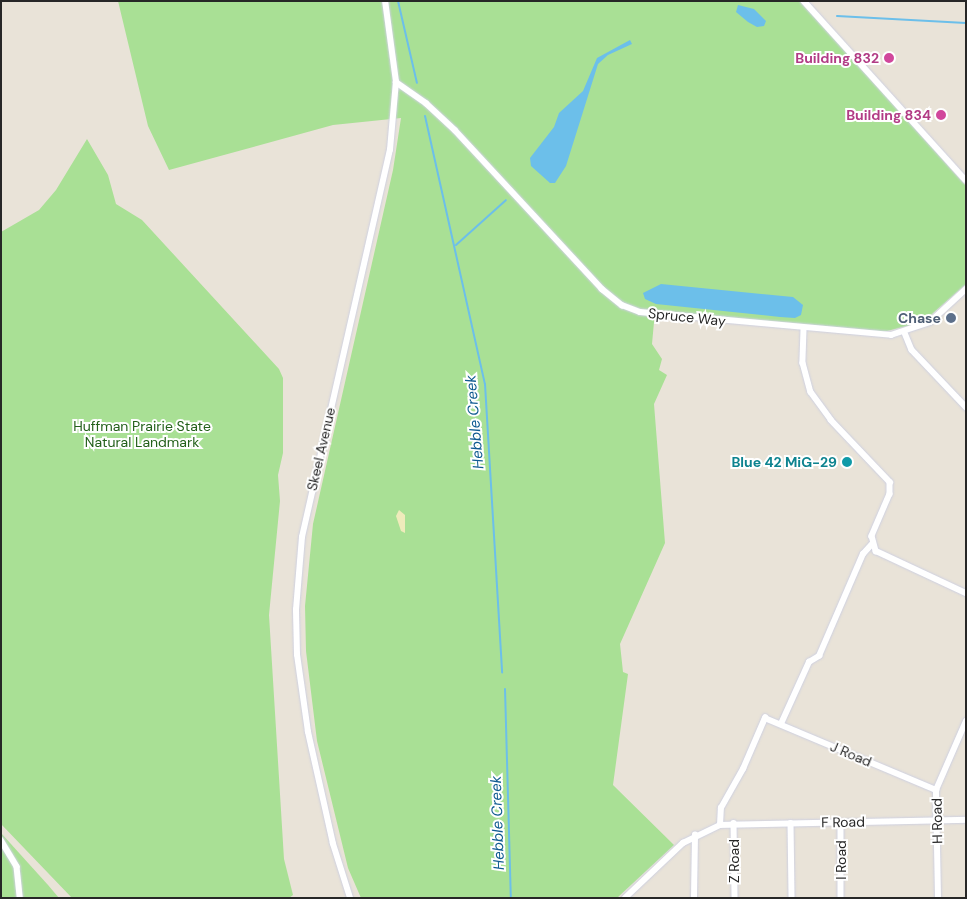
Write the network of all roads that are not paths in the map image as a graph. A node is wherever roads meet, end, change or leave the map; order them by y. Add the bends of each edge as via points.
1 (385, 1) edge
2 (804, 1) edge
3 (396, 82) junction
4 (966, 180) edge
5 (966, 289) edge
6 (804, 330) junction
7 (906, 333) junction
8 (966, 407) edge
9 (872, 544) junction
10 (966, 593) edge
11 (966, 721) edge
12 (781, 724) junction
13 (936, 790) junction
14 (937, 820) junction
15 (966, 820) edge
16 (841, 822) junction
17 (734, 823) junction
18 (791, 823) junction
19 (720, 825) junction
20 (696, 835) junction
21 (1, 840) edge
22 (20, 898) edge
23 (350, 898) edge
24 (624, 898) edge
25 (694, 898) edge
26 (734, 898) edge
27 (792, 898) edge
28 (842, 898) edge
29 (938, 898) edge

1 - 3 street, Skeel Avenue
2 - 4 street
3 - 6 street, Spruce Way via 441,116 602,289 622,305 640,312
3 - 23 street, Skeel Avenue via 395,117 385,178 302,537 296,610 297,655 306,723 333,844
5 - 7 street, Spruce Way via 930,322
6 - 7 street, Spruce Way via 891,336
6 - 9 street via 803,363 810,392 831,420 890,482 890,494 872,536
7 - 8 street via 912,350
9 - 10 street via 880,556
9 - 12 street via 862,554 819,656 808,662
11 - 13 street, H Road
12 - 13 street, J Road
12 - 19 street, J Road via 765,718 743,770 721,808
13 - 14 street, H Road
14 - 15 street, F Road
14 - 16 street, F Road
14 - 29 street, H Road
16 - 18 street, F Road
16 - 28 street, I Road
17 - 18 street, F Road
17 - 19 street, F Road
17 - 26 street, Z Road
18 - 27 street
19 - 20 street, F Road
20 - 24 street, F Road via 683,843
20 - 25 street
21 - 22 street via 17,868

